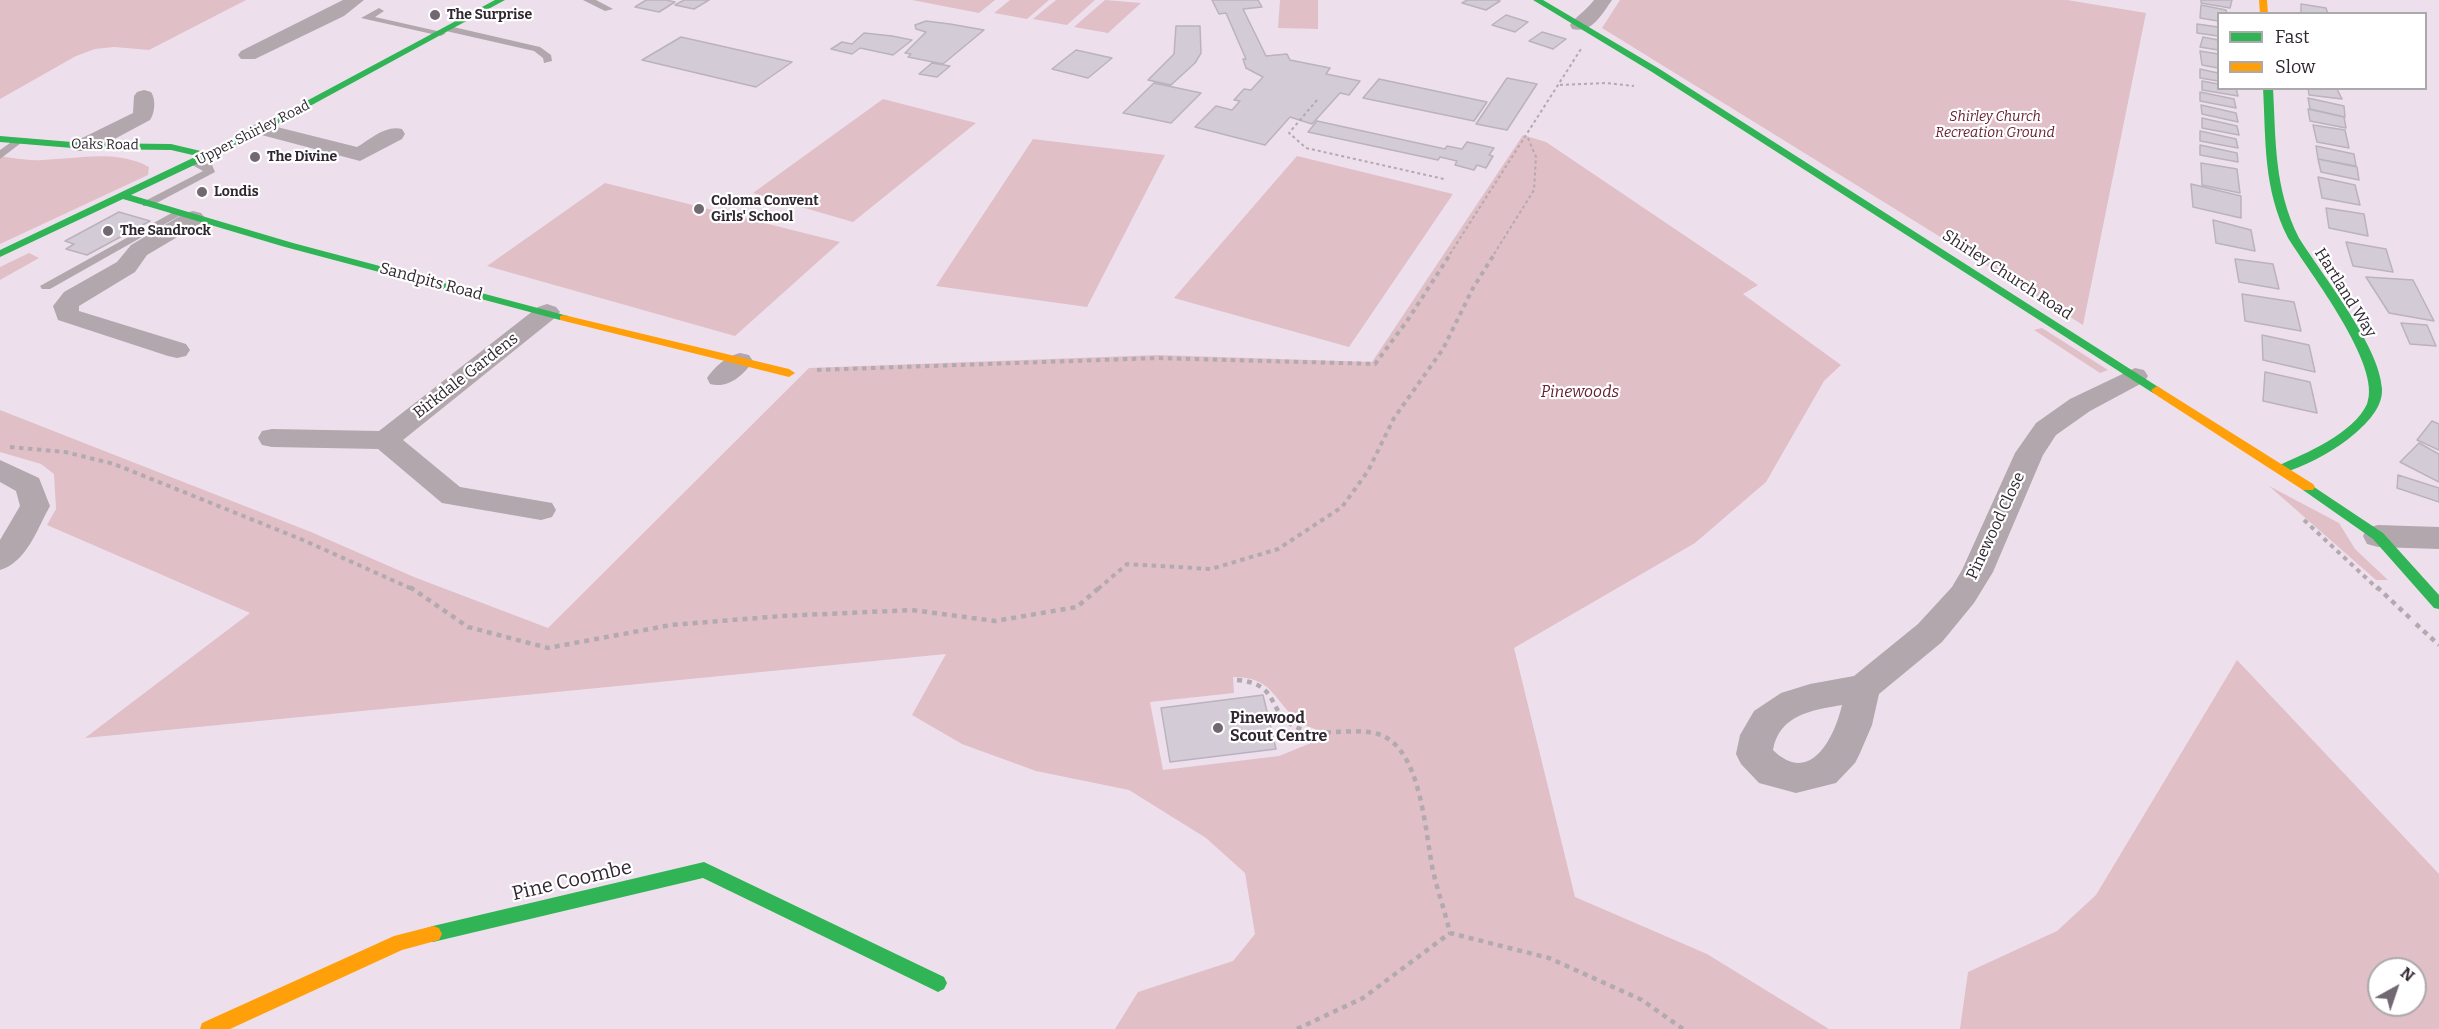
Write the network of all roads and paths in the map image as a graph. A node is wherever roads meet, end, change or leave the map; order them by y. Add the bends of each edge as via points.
1 (355, 0) edge
2 (501, 0) edge
3 (588, 0) edge
4 (1537, 0) edge
5 (1603, 0) edge
6 (608, 9) dead end
7 (379, 10) dead end
8 (1579, 25) junction
9 (445, 31) junction
10 (1584, 45) dead end
11 (248, 55) dead end
12 (547, 61) dead end
13 (2268, 90) edge
14 (144, 96) dead end
15 (1317, 100) dead end
16 (261, 129) junction
17 (394, 134) dead end
18 (1527, 136) junction
19 (0, 139) edge
20 (16, 141) junction
21 (84, 146) junction
22 (0, 156) edge
23 (209, 156) junction
24 (194, 163) junction
25 (1444, 179) dead end
26 (124, 196) junction
27 (147, 204) junction
28 (185, 216) junction
29 (0, 254) edge
30 (46, 286) dead end
31 (547, 312) junction
32 (177, 350) dead end
33 (789, 373) joint
34 (2135, 376) junction
35 (272, 438) dead end
36 (385, 440) junction
37 (0, 445) edge
38 (2282, 469) junction
39 (0, 470) edge
40 (541, 510) dead end
41 (2378, 536) junction
42 (2439, 538) edge
43 (0, 559) edge
44 (2375, 585) dead end
45 (2439, 604) edge
46 (2439, 645) edge
47 (1238, 680) dead end
48 (1863, 688) dead end
49 (1450, 933) junction
50 (938, 983) dead end
51 (209, 1029) edge
52 (1297, 1029) edge
53 (1683, 1029) edge

1 - 11 street
2 - 9 street, Upper Shirley Road
3 - 6 lane
4 - 8 street, Shirley Church Road
5 - 8 street via 1590,18
7 - 9 lane via 366,18
8 - 34 street, Shirley Church Road
9 - 12 lane via 537,49 548,57
9 - 16 street, Upper Shirley Road
10 - 18 path
13 - 38 street, Hartland Way via 2275,183 2282,217 2358,344 2376,392 2360,420 2332,446
14 - 21 street via 143,116
15 - 25 path via 1289,133 1306,148
16 - 17 street via 352,159
16 - 23 street, Upper Shirley Road
18 - 33 path via 1375,364 1158,358
18 - 37 path via 1536,157 1534,190 1473,288 1443,349 1394,418 1368,471 1342,507 1278,549 1211,569 1126,564 1077,607 995,621 912,610 782,616 671,625 548,648 468,627 406,585 114,464 65,452
19 - 20 street, Oaks Road
20 - 21 street, Oaks Road
20 - 22 lane
21 - 23 street, Oaks Road via 171,147
23 - 24 street, Upper Shirley Road
24 - 26 street, Upper Shirley Road
24 - 27 lane via 208,167 209,171
26 - 27 street, Sandpits Road
26 - 29 street, Upper Shirley Road
27 - 28 street, Sandpits Road
28 - 30 lane
28 - 31 street, Sandpits Road
28 - 32 street via 139,250 126,267 73,297 66,306 67,315
31 - 33 street, Sandpits Road via 730,369
31 - 36 street, Birkdale Gardens
34 - 38 street, Shirley Church Road
34 - 48 street, Pinewood Close via 2080,405 2046,429 2029,453 1977,572 1963,595 1930,633
35 - 36 street
36 - 40 street via 452,496
38 - 41 street, Shirley Church Road
39 - 43 street via 29,485 35,506 12,547
41 - 42 street
41 - 45 street, Shirley Church Road
44 - 46 path
47 - 49 path via 1266,688 1277,712 1298,729 1380,734 1395,742 1414,778
49 - 52 path via 1363,998
49 - 53 path via 1549,958 1642,1000
50 - 51 street, Pine Coombe via 704,870 400,942

